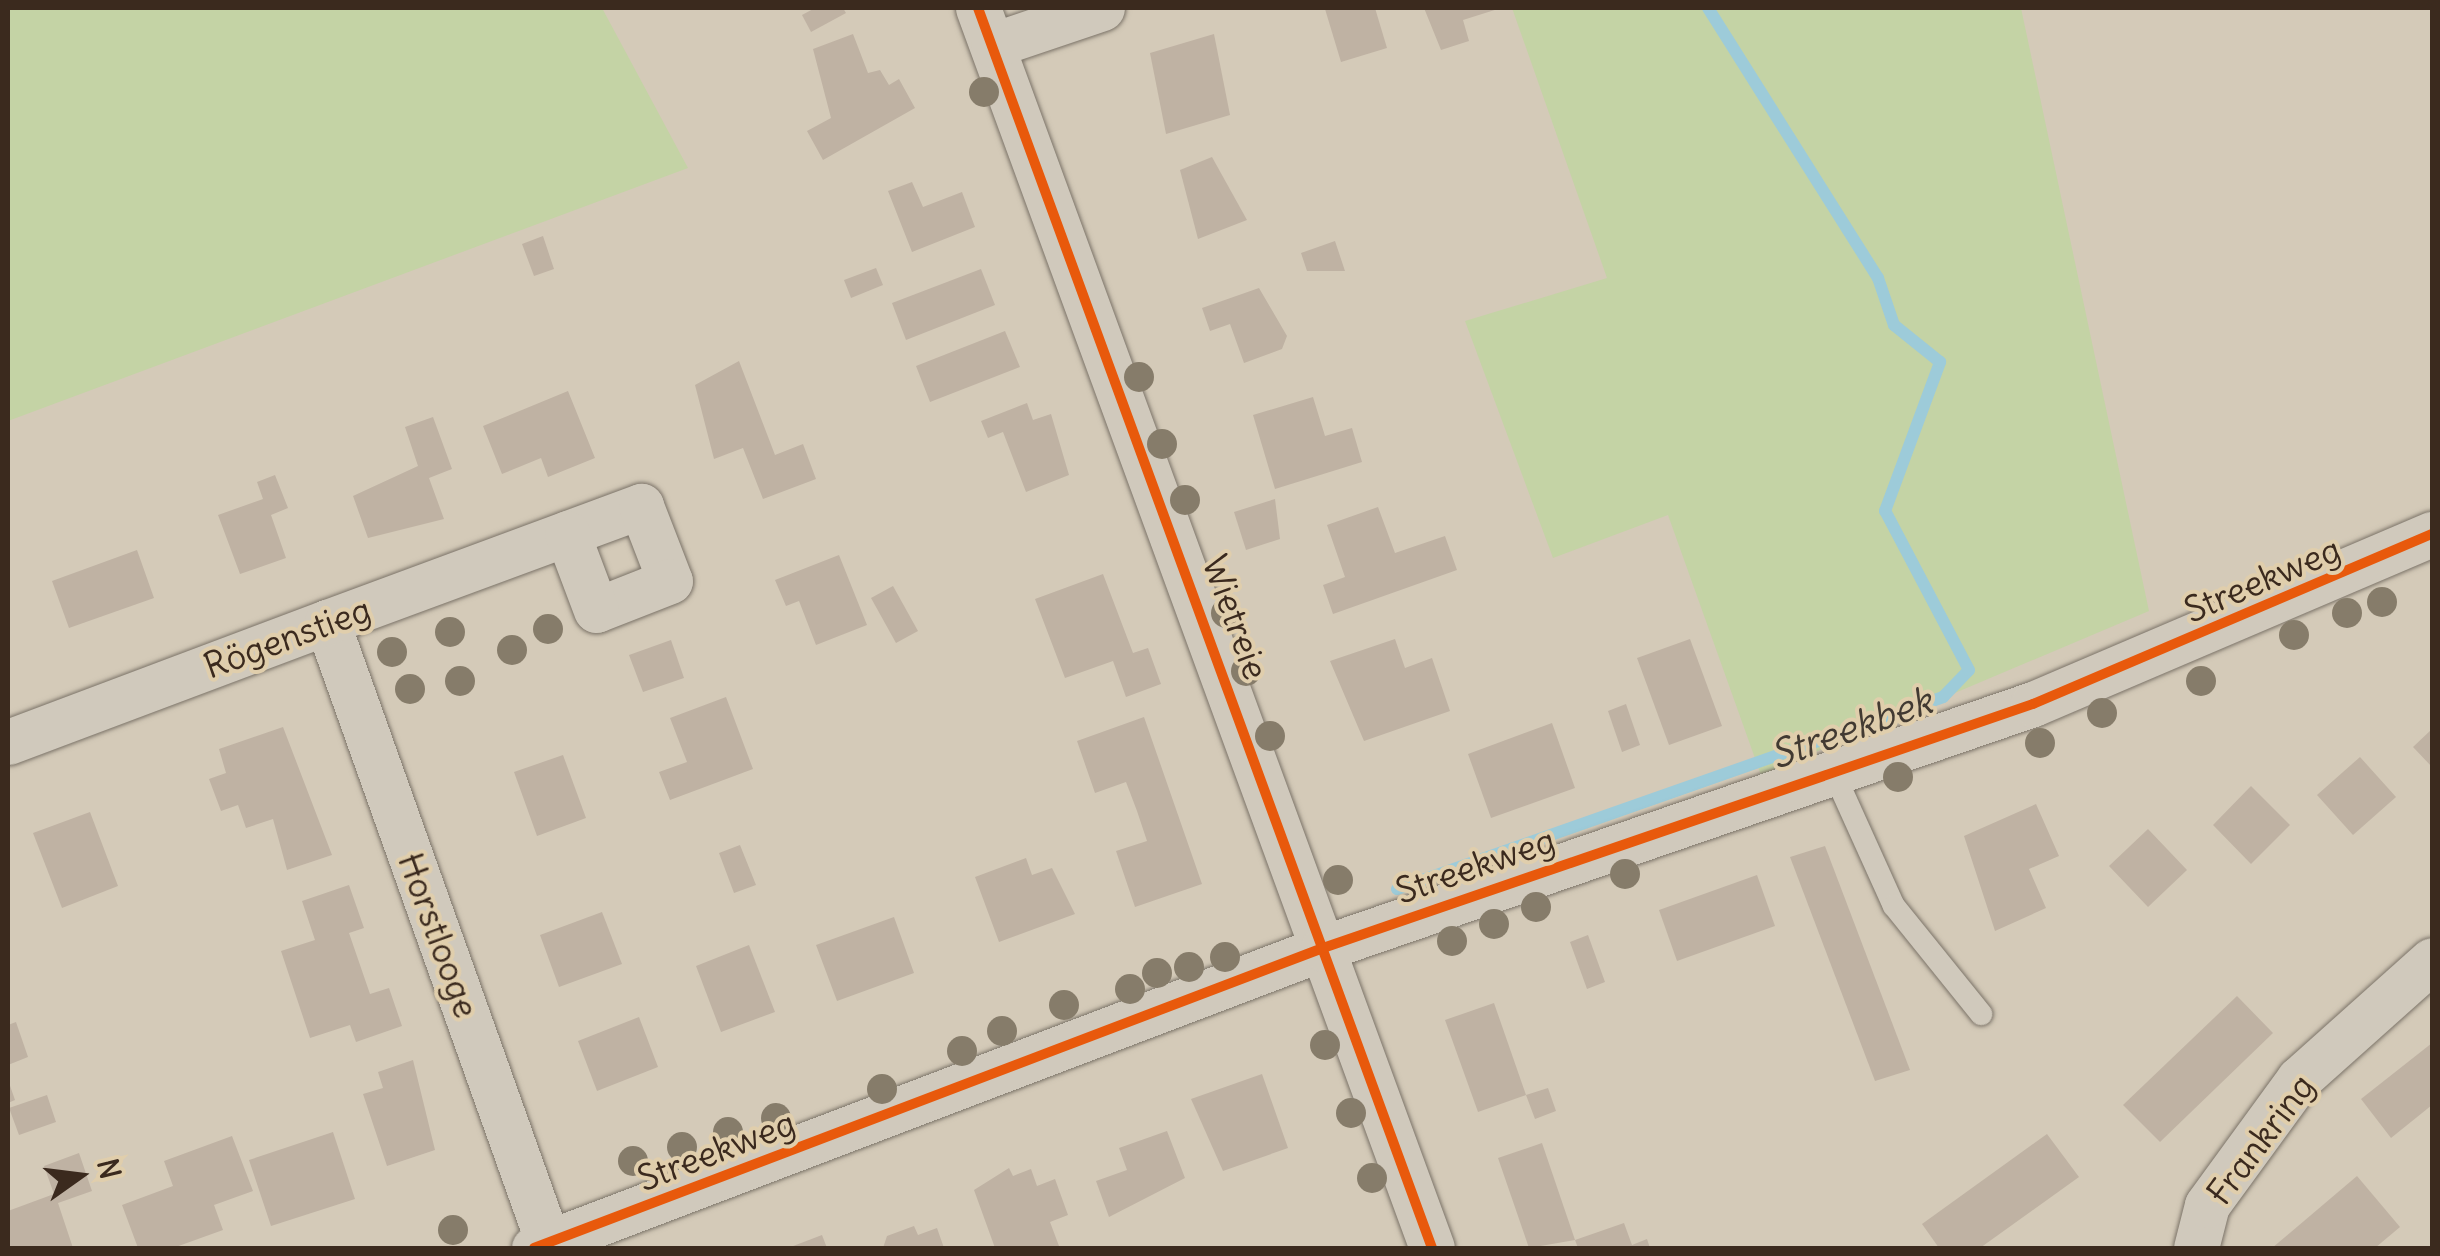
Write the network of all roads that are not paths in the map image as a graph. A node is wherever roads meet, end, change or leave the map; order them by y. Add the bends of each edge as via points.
1 (1102, 8) edge
2 (986, 26) edge
3 (567, 533) dead end
4 (2432, 534) edge
5 (327, 622) junction
6 (8, 742) edge
7 (1832, 769) junction
8 (1323, 948) junction
9 (2432, 960) edge
10 (1981, 1014) dead end
11 (544, 1247) edge
12 (1432, 1248) edge
13 (2196, 1248) edge

1 - 2 street
2 - 8 street, Wietreie
3 - 5 street, Rögenstieg
4 - 7 street, Streekweg via 2033,704
5 - 6 street, Rögenstieg
5 - 11 street, Horstlooge
7 - 8 street, Streekweg
7 - 10 lane via 1894,906
8 - 11 street, Streekweg
8 - 12 street, Wietreie
9 - 13 street, Frankring via 2299,1079 2207,1205

